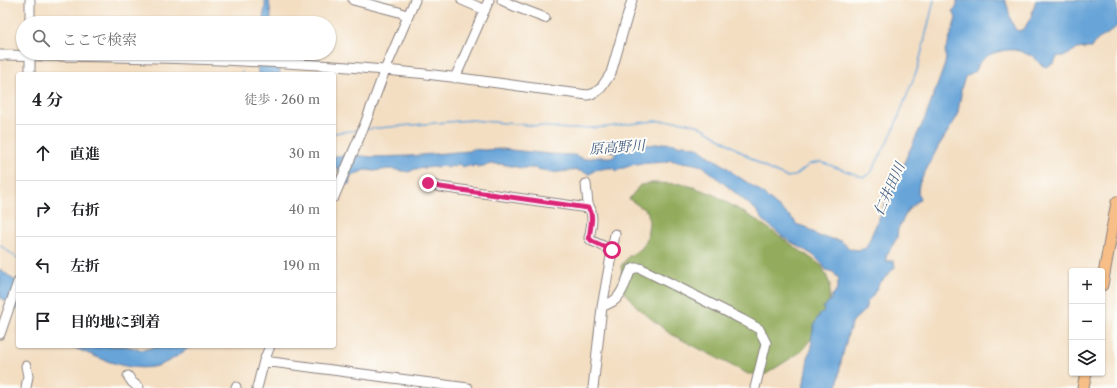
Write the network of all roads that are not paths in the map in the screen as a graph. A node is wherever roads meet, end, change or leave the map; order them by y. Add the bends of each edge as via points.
1 (30, 0) edge
2 (353, 0) edge
3 (462, 0) edge
4 (488, 0) edge
5 (502, 0) edge
6 (632, 0) edge
7 (370, 2) edge
8 (412, 2) edge
9 (485, 10) junction
10 (30, 16) edge
11 (408, 16) junction
12 (545, 18) dead end
13 (0, 54) edge
14 (16, 54) edge
15 (30, 60) edge
16 (207, 60) edge
17 (385, 70) junction
18 (30, 72) edge
19 (455, 78) junction
20 (428, 183) dead end
21 (586, 184) dead end
22 (336, 194) edge
23 (1117, 202) edge
24 (591, 210) junction
25 (614, 234) dead end
26 (612, 250) junction
27 (1105, 268) edge
28 (16, 286) edge
29 (602, 308) junction
30 (3, 314) edge
31 (0, 334) edge
32 (269, 348) edge
33 (264, 361) junction
34 (26, 366) dead end
35 (128, 376) dead end
36 (1085, 376) edge
37 (26, 388) edge
38 (139, 388) edge
39 (257, 388) edge
40 (468, 388) edge
41 (593, 388) edge
42 (754, 388) edge
43 (1083, 388) edge

1 - 10 street
2 - 7 street
3 - 9 street
4 - 9 street
5 - 12 street
6 - 19 street via 611,73 595,93 588,95 549,91
7 - 11 street
8 - 11 street
9 - 19 street
11 - 17 street
13 - 14 street
15 - 18 street
16 - 17 street
17 - 19 street
17 - 22 street
20 - 24 street
21 - 24 street
23 - 27 main road
24 - 26 street via 589,238
25 - 26 street
26 - 29 street
28 - 30 street
29 - 41 street
29 - 42 street via 619,295 631,270 640,268 743,320 759,329 766,343
30 - 31 street
32 - 33 street
33 - 39 street
33 - 40 street
34 - 37 street
35 - 38 street
36 - 43 main road

